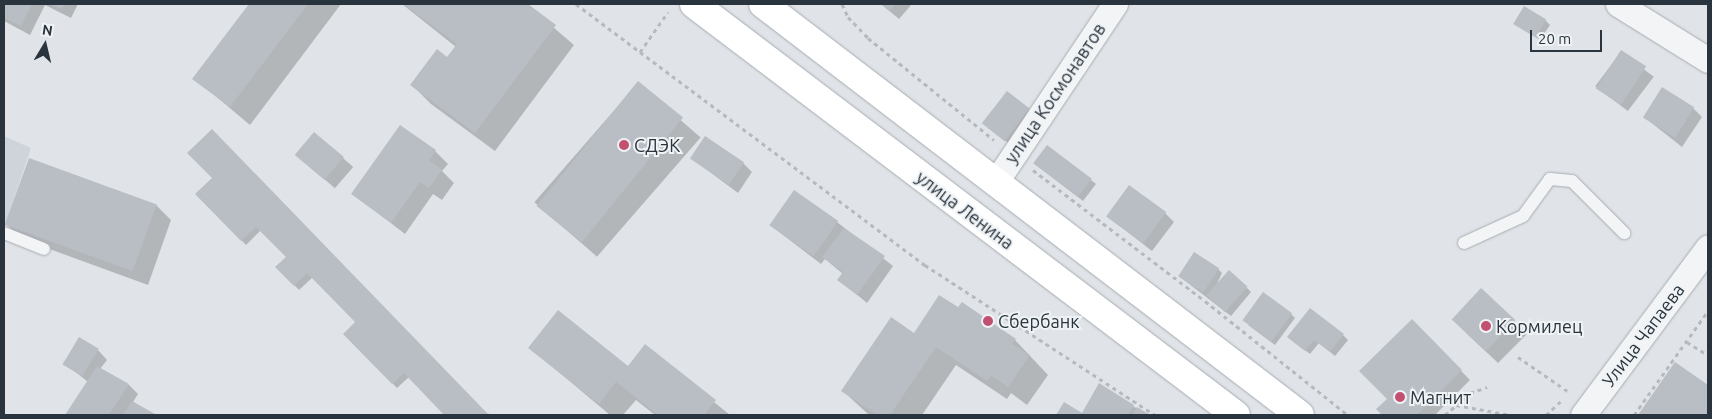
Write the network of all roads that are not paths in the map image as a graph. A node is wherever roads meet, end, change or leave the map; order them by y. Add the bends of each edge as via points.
1 (694, 4) edge
2 (763, 4) edge
3 (1115, 4) edge
4 (1618, 4) edge
5 (1708, 60) edge
6 (995, 183) junction
7 (4, 233) edge
8 (1624, 233) dead end
9 (1464, 243) dead end
10 (44, 248) dead end
11 (1706, 253) edge
12 (1236, 415) edge
13 (1300, 415) edge
14 (1583, 415) edge

1 - 12 main road, улица Ленина
2 - 6 main road
3 - 6 street, улица Космонавтов
4 - 5 street
6 - 13 main road
7 - 10 lane
8 - 9 lane via 1572,181 1550,179 1523,216
11 - 14 street, Улица Чапаева

